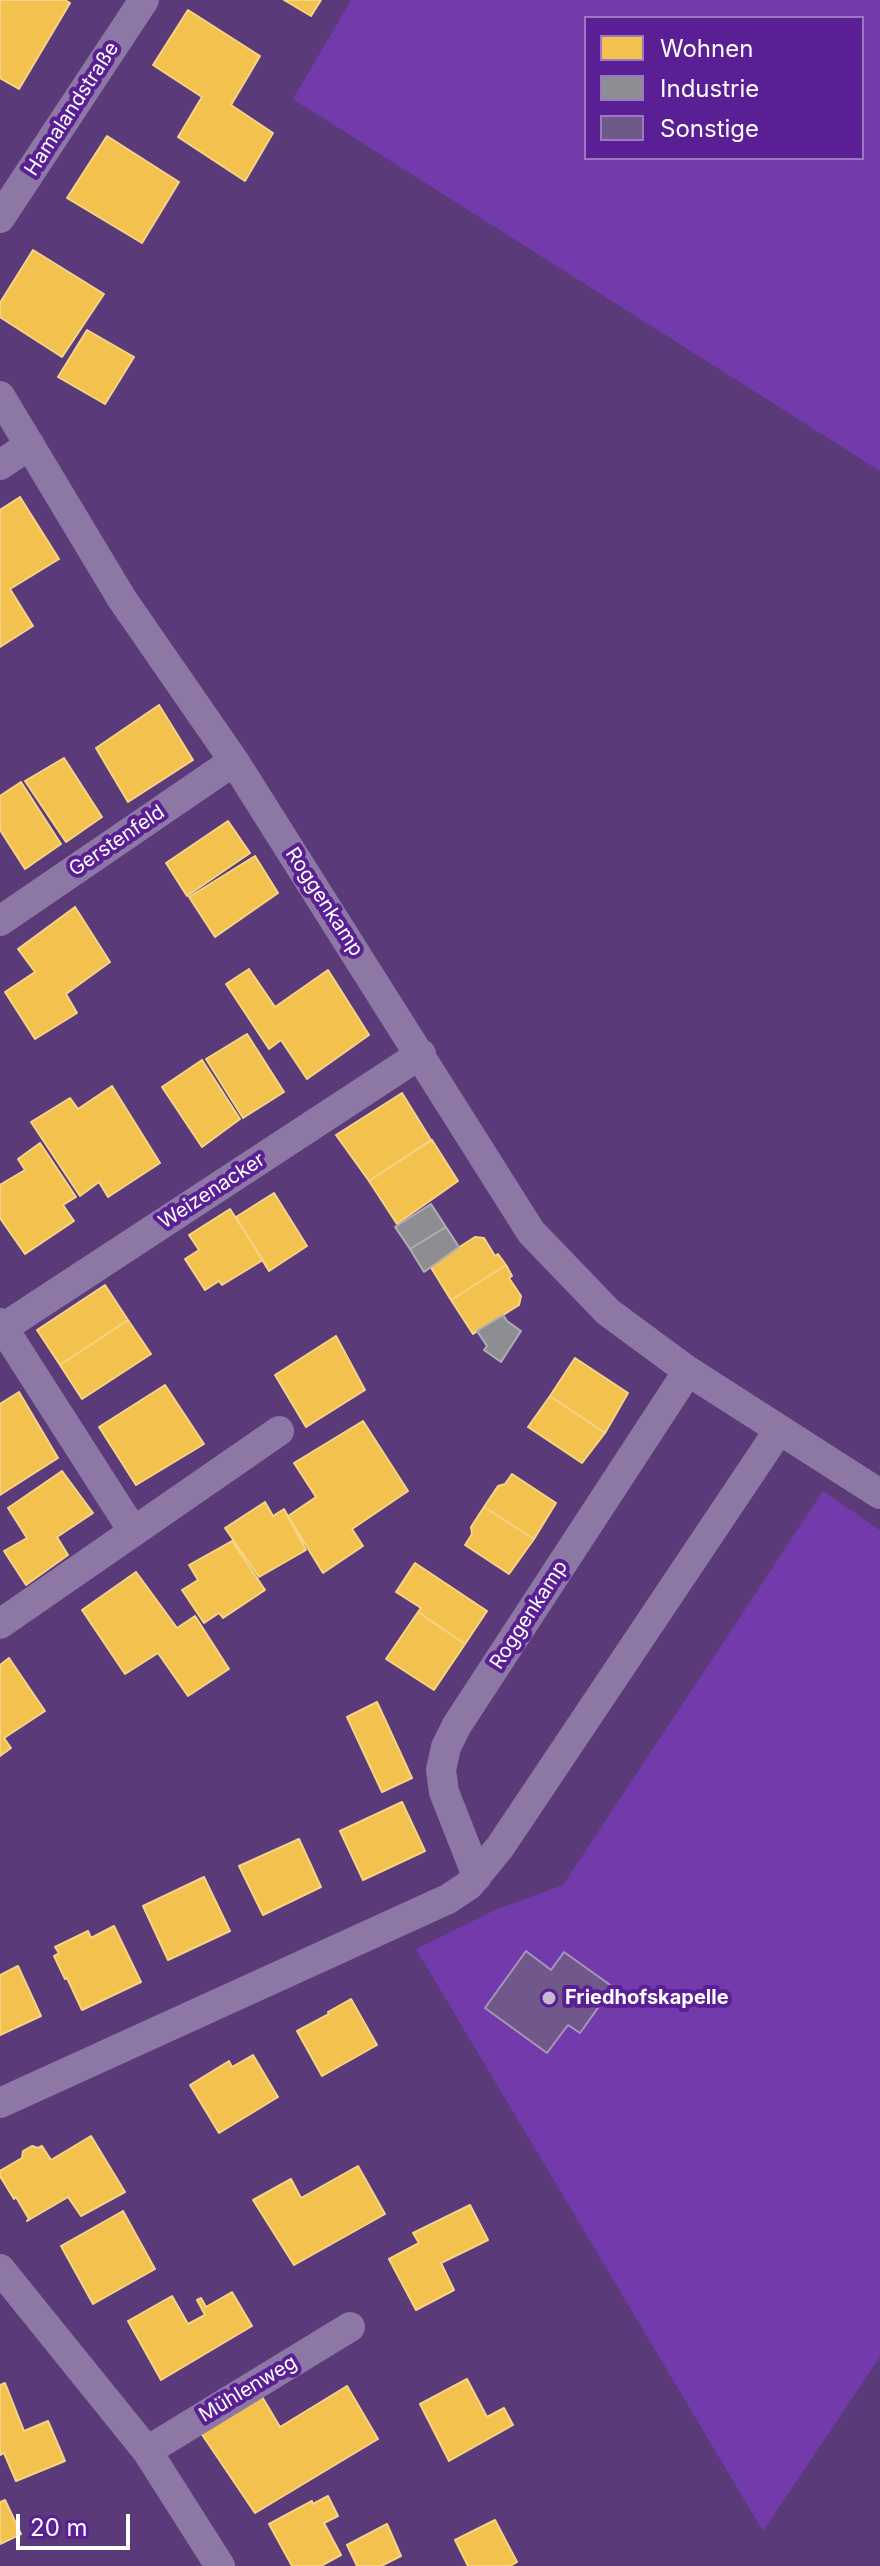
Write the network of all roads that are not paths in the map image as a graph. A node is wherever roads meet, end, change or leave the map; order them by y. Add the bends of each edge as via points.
1 (144, 0) edge
2 (0, 218) edge
3 (0, 396) edge
4 (30, 445) junction
5 (0, 465) edge
6 (234, 761) junction
7 (0, 921) edge
8 (421, 1054) junction
9 (1, 1326) edge
10 (688, 1371) junction
11 (779, 1430) junction
12 (279, 1431) dead end
13 (880, 1494) edge
14 (133, 1531) junction
15 (0, 1624) edge
16 (477, 1876) junction
17 (0, 2103) edge
18 (0, 2269) edge
19 (350, 2327) dead end
20 (147, 2451) junction
21 (220, 2566) edge

1 - 2 street, Hamalandstraße
3 - 4 street, Roggenkamp
4 - 5 street
4 - 6 street, Roggenkamp via 122,599
6 - 7 street, Gerstenfeld
6 - 8 street, Roggenkamp
8 - 9 street, Weizenacker
8 - 10 street, Roggenkamp via 531,1232 608,1312
9 - 14 street
10 - 11 street, Roggenkamp
10 - 16 street, Roggenkamp via 446,1747 444,1792
11 - 13 street, Roggenkamp
11 - 16 street
12 - 14 street
14 - 15 street
16 - 17 street via 448,1899
18 - 20 street
19 - 20 street, Mühlenweg
20 - 21 street

